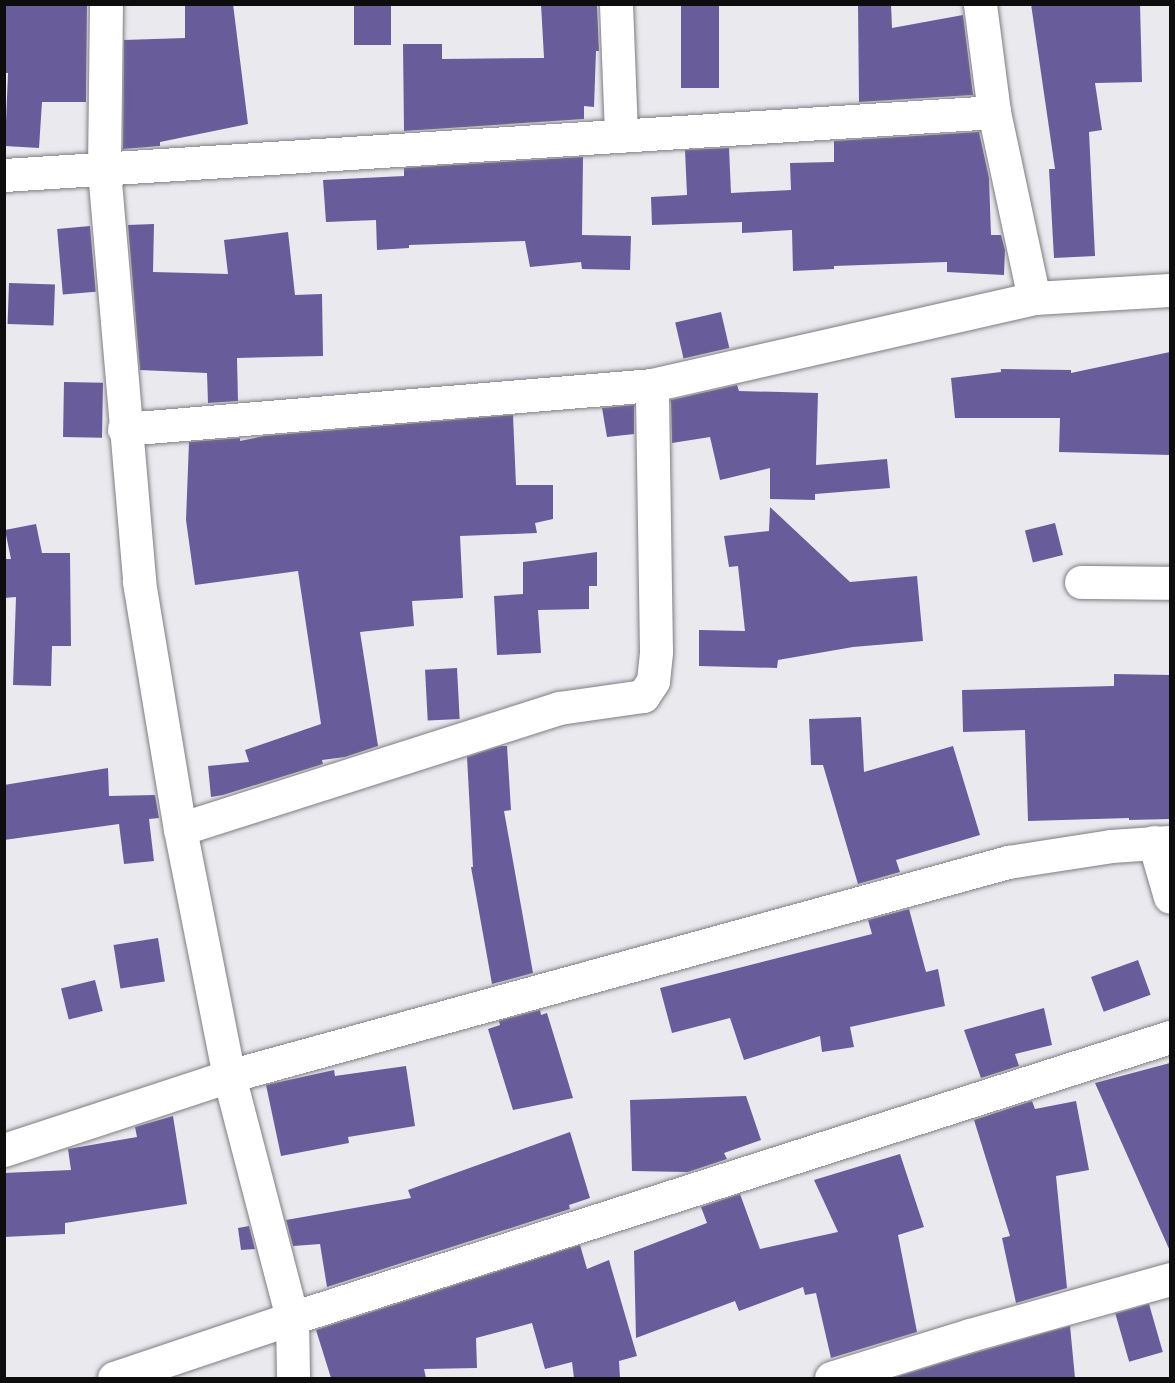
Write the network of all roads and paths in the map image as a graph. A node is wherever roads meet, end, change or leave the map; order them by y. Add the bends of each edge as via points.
1 (106, 4) edge
2 (616, 4) edge
3 (980, 4) edge
4 (994, 112) junction
5 (621, 136) junction
6 (104, 170) junction
7 (4, 176) edge
8 (1170, 290) edge
9 (1034, 298) junction
10 (652, 385) junction
11 (124, 429) junction
12 (1081, 582) dead end
13 (1170, 583) edge
14 (180, 829) junction
15 (1162, 842) edge
16 (1170, 897) edge
17 (1170, 1037) edge
18 (229, 1077) junction
19 (4, 1150) edge
20 (1170, 1279) edge
21 (292, 1318) junction
22 (114, 1378) edge
23 (293, 1378) edge
24 (831, 1378) edge

1 - 6 street
2 - 5 street
3 - 4 street
4 - 5 street
4 - 9 street
5 - 6 street
6 - 7 street
6 - 11 street
8 - 9 street
9 - 10 street
10 - 11 street
10 - 14 street via 656,651 653,681 643,696 559,708
11 - 14 street via 139,582
12 - 13 street
14 - 18 street
15 - 16 street
15 - 18 street via 1008,862
17 - 21 street
18 - 19 street
18 - 21 street
20 - 24 street
21 - 22 street
21 - 23 street

